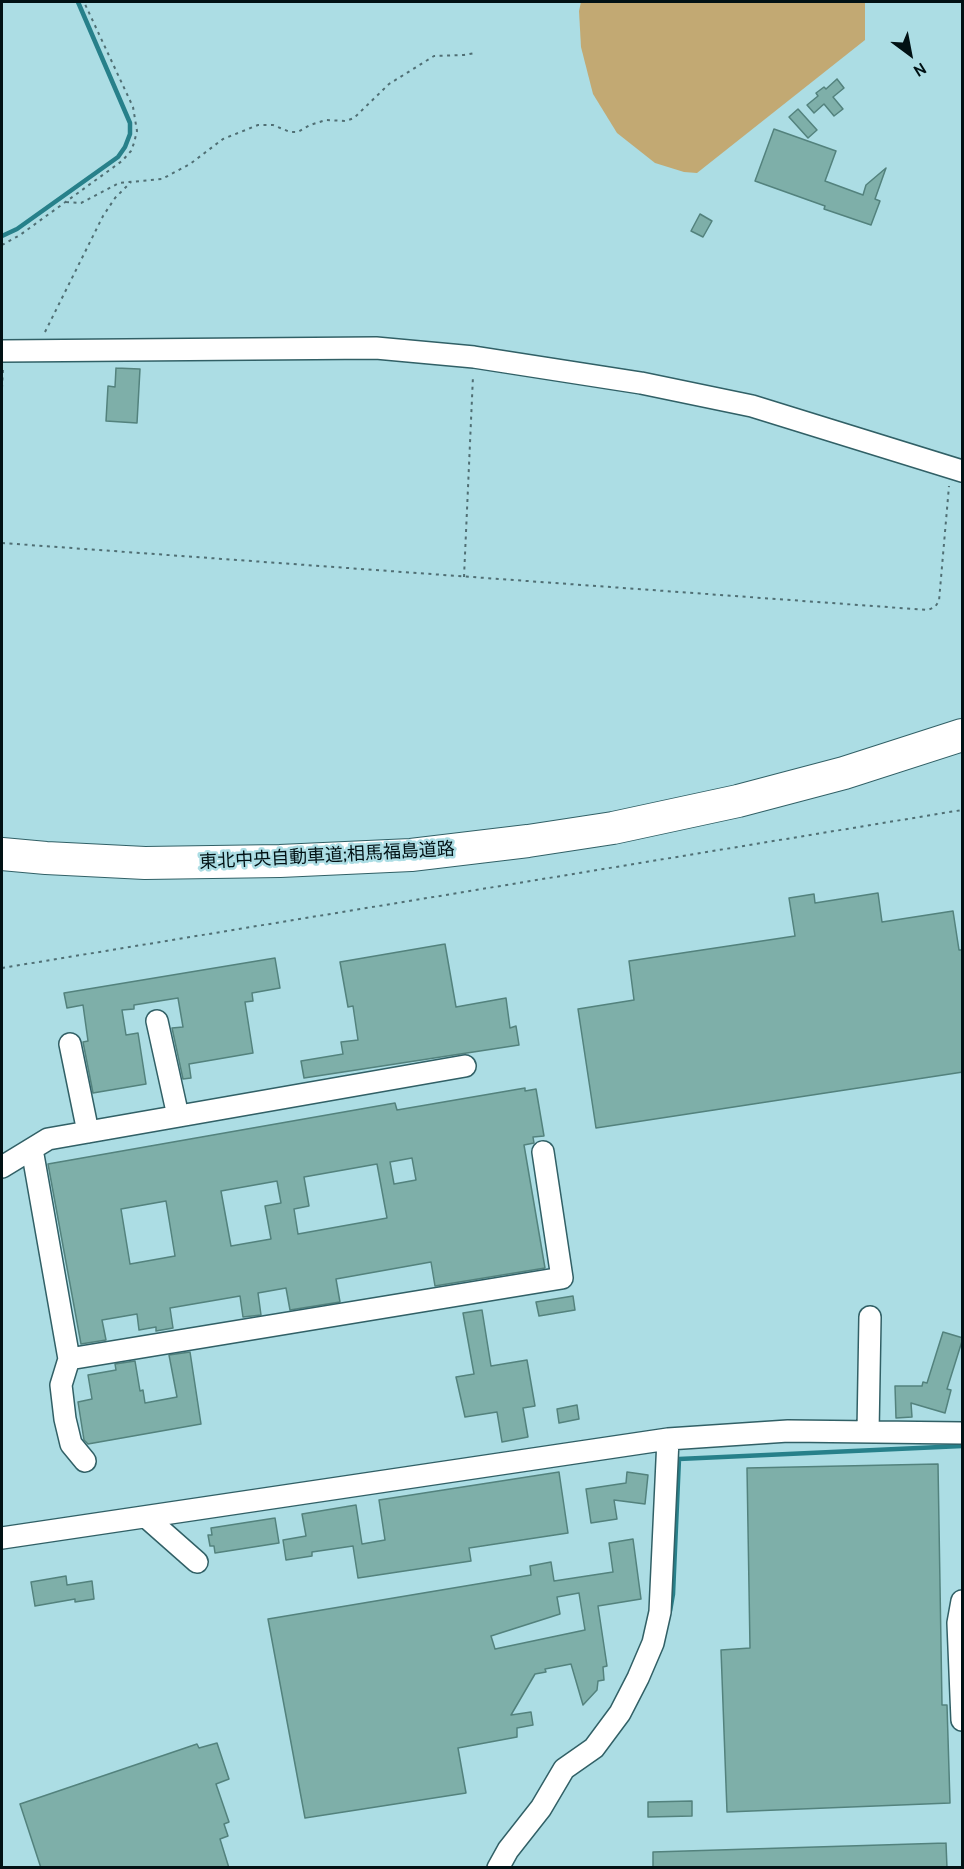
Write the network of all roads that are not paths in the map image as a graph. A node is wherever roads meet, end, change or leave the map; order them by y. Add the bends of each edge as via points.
1 (2, 351) edge
2 (956, 470) edge
3 (963, 735) edge
4 (963, 750) edge
5 (2, 854) edge
6 (2, 869) edge
7 (157, 1021) dead end
8 (70, 1044) dead end
9 (465, 1066) dead end
10 (178, 1116) junction
11 (88, 1132) junction
12 (32, 1149) junction
13 (543, 1152) dead end
14 (2, 1167) edge
15 (870, 1317) dead end
16 (69, 1359) junction
17 (867, 1432) junction
18 (963, 1433) edge
19 (668, 1439) junction
20 (85, 1461) dead end
21 (146, 1517) junction
22 (2, 1538) edge
23 (197, 1562) dead end
24 (963, 1601) edge
25 (963, 1720) edge
26 (498, 1868) edge

1 - 2 street via 376,348 474,357 641,382 752,406
3 - 5 highway, 東北中央自動車道;相馬福島道路 via 844,774 738,801 613,828 528,841 411,855 279,861 145,863
4 - 6 highway, 東北中央自動車道;相馬福島道路 via 728,817 537,853 428,866 288,874 164,876
7 - 10 street
8 - 11 street
9 - 10 street
10 - 11 street
11 - 12 street via 48,1138
12 - 14 street
12 - 16 street
13 - 16 street via 562,1278
15 - 17 street
16 - 20 street via 61,1385 65,1419 71,1444
17 - 18 street
17 - 19 street via 788,1431
19 - 21 street
19 - 26 street via 660,1612 653,1643 620,1713 594,1748 564,1769
21 - 22 street
21 - 23 street
24 - 25 street via 958,1623

